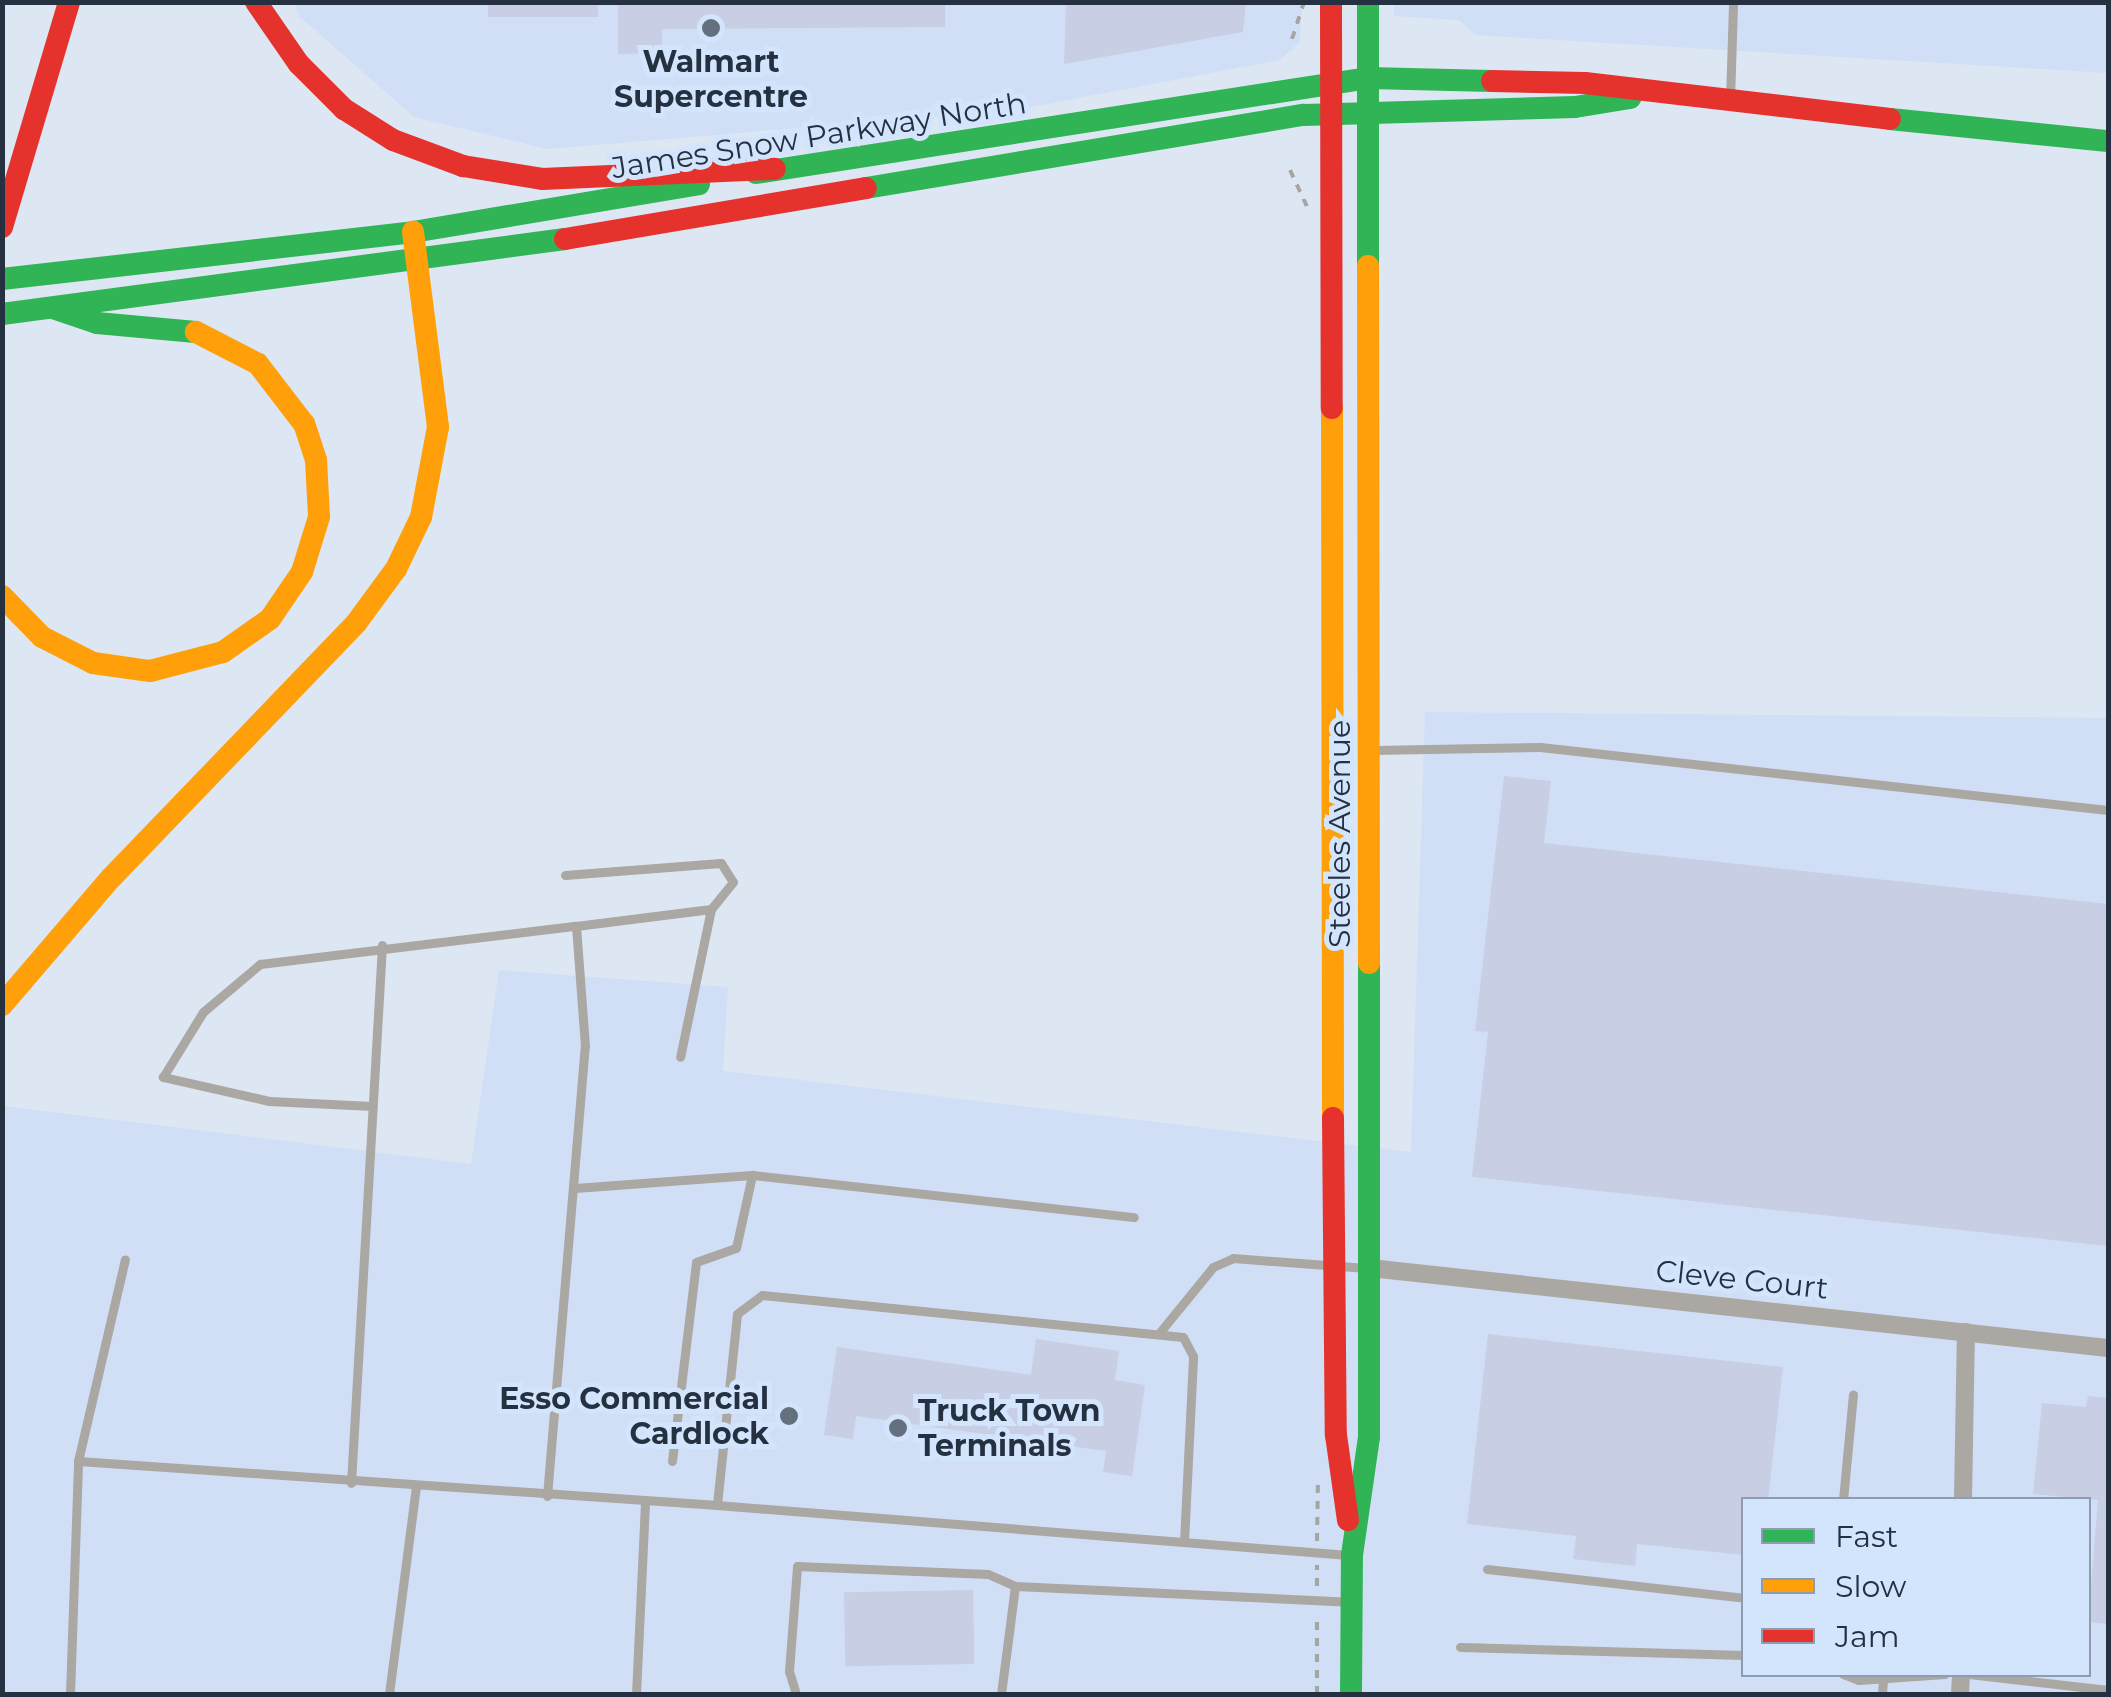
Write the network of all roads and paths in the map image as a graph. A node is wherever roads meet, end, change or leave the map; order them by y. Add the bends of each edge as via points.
1 (68, 2) edge
2 (256, 2) edge
3 (1304, 2) edge
4 (1331, 2) edge
5 (1368, 2) edge
6 (1733, 2) edge
7 (1292, 40) dead end
8 (1368, 78) junction
9 (1329, 81) junction
10 (1646, 95) junction
11 (1730, 103) junction
12 (1365, 112) junction
13 (1328, 114) junction
14 (2108, 141) edge
15 (775, 169) junction
16 (14, 188) junction
17 (2, 227) edge
18 (413, 232) junction
19 (2, 244) edge
20 (420, 262) junction
21 (2, 279) edge
22 (53, 308) junction
23 (2, 314) edge
24 (2, 596) edge
25 (1370, 750) junction
26 (2108, 810) edge
27 (565, 875) dead end
28 (712, 909) junction
29 (576, 926) junction
30 (382, 944) junction
31 (2, 1005) edge
32 (680, 1057) dead end
33 (372, 1106) junction
34 (752, 1175) junction
35 (575, 1188) junction
36 (1134, 1217) dead end
37 (124, 1259) dead end
38 (1333, 1265) junction
39 (1370, 1268) junction
40 (1160, 1332) junction
41 (1966, 1332) junction
42 (2108, 1348) edge
43 (1853, 1394) dead end
44 (78, 1461) junction
45 (672, 1461) dead end
46 (351, 1483) junction
47 (416, 1488) junction
48 (548, 1496) junction
49 (1843, 1497) edge
50 (1963, 1497) edge
51 (645, 1501) junction
52 (717, 1505) junction
53 (1184, 1542) junction
54 (1352, 1555) junction
55 (1488, 1569) dead end
56 (1015, 1586) junction
57 (1741, 1598) edge
58 (1352, 1602) junction
59 (1460, 1647) dead end
60 (1741, 1655) edge
61 (1873, 1677) edge
62 (1898, 1677) edge
63 (1993, 1677) edge
64 (1883, 1678) junction
65 (2034, 1682) junction
66 (2108, 1690) edge
67 (2088, 1691) edge
68 (70, 1694) edge
69 (390, 1694) edge
70 (636, 1694) edge
71 (796, 1694) edge
72 (1001, 1694) edge
73 (1351, 1694) edge
74 (1882, 1694) edge
75 (2033, 1694) edge

1 - 16 main road
2 - 15 main road via 299,64 344,109 393,140 462,166 542,179
3 - 7 path
4 - 9 main road, Steeles Avenue
5 - 8 main road, Steeles Avenue
6 - 11 lane
8 - 9 main road, James Snow Parkway North
8 - 10 main road, James Snow Parkway North via 1586,83
8 - 12 main road, Steeles Avenue
9 - 13 main road, Steeles Avenue
9 - 15 main road, James Snow Parkway North
10 - 11 main road, James Snow Parkway North
10 - 12 main road, James Snow Parkway North via 1575,107
11 - 14 main road, James Snow Parkway North
12 - 13 main road, James Snow Parkway North
12 - 25 main road, Steeles Avenue
13 - 20 main road, James Snow Parkway North
13 - 38 main road, Steeles Avenue via 1336,609
15 - 18 main road, James Snow Parkway North
16 - 17 main road
16 - 19 main road
18 - 20 main road
18 - 21 main road, James Snow Parkway North
20 - 22 main road, James Snow Parkway North
20 - 31 main road via 438,428 421,516 396,569 357,622 110,878
22 - 23 main road, James Snow Parkway North
22 - 24 main road via 97,322 191,328 258,364 295,407 311,442 320,498 315,536 302,572 270,619 223,652 169,669 130,670 75,656 27,625
25 - 26 lane via 1540,747
25 - 39 main road, Steeles Avenue
27 - 28 lane via 721,863 733,882
28 - 29 lane
28 - 32 lane
29 - 30 lane
29 - 35 lane via 584,1046
30 - 33 lane
30 - 33 lane via 260,964 203,1012 163,1077 269,1101
33 - 46 lane
34 - 35 lane
34 - 36 lane
34 - 45 lane via 736,1248 696,1262
35 - 48 lane
37 - 44 lane
38 - 39 lane
38 - 40 lane via 1232,1258 1213,1267
38 - 54 main road, Steeles Avenue via 1336,1435
39 - 41 street, Cleve Court
39 - 54 main road, Steeles Avenue via 1369,1437
40 - 52 lane via 762,1294 738,1314
40 - 53 lane via 1182,1337 1193,1356
41 - 42 street, Cleve Court
41 - 50 street
43 - 49 lane
44 - 46 lane
44 - 68 lane
46 - 47 lane
47 - 48 lane
47 - 69 lane
48 - 51 lane
51 - 52 lane
51 - 70 lane
52 - 53 lane
53 - 54 lane
54 - 58 main road, Steeles Avenue
55 - 57 lane
56 - 58 lane
56 - 71 lane via 988,1574 797,1566 789,1671
56 - 72 lane
58 - 73 main road, Steeles Avenue
59 - 60 lane
61 - 64 lane
62 - 64 lane
63 - 65 lane
64 - 74 lane
65 - 67 lane
65 - 75 lane
66 - 67 lane

